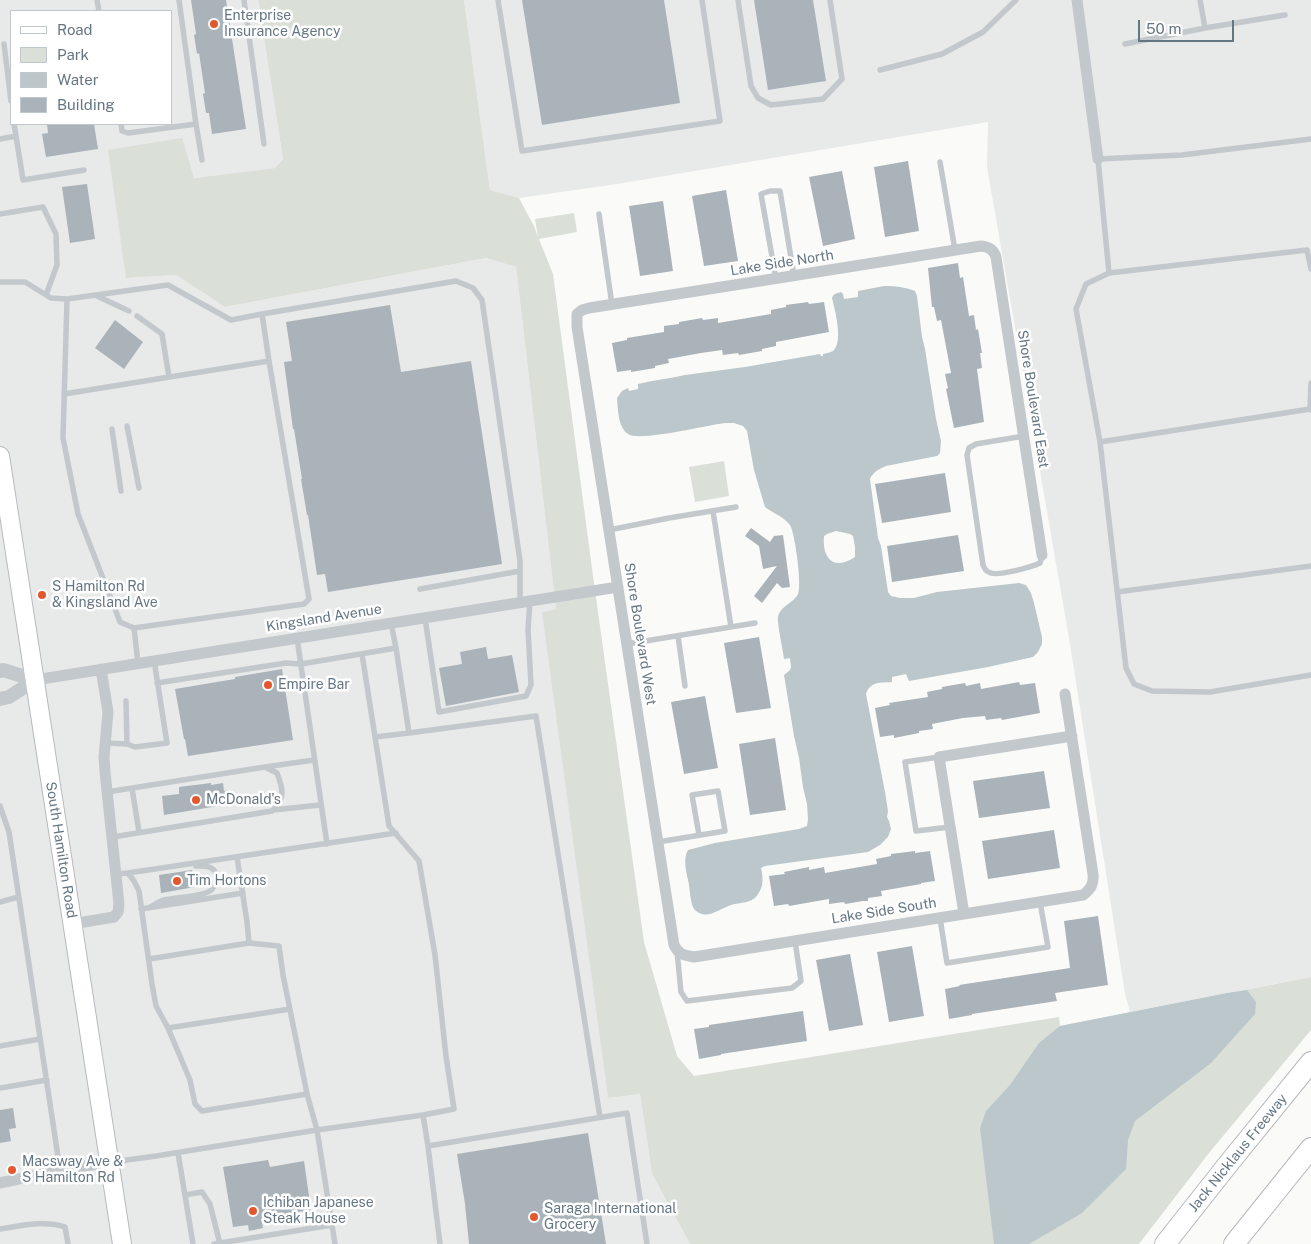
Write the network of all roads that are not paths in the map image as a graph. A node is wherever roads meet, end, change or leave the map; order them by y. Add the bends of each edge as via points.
1 (178, 0) edge
2 (244, 0) edge
3 (498, 0) edge
4 (702, 0) edge
5 (738, 0) edge
6 (830, 0) edge
7 (1016, 0) edge
8 (1077, 0) edge
9 (1200, 0) edge
10 (1285, 15) dead end
11 (1204, 28) junction
12 (4, 44) dead end
13 (1125, 44) dead end
14 (880, 70) dead end
15 (10, 93) edge
16 (196, 124) junction
17 (14, 125) edge
18 (121, 125) edge
19 (16, 136) junction
20 (0, 139) edge
21 (1311, 139) edge
22 (264, 144) dead end
23 (1098, 159) junction
24 (202, 160) dead end
25 (940, 162) dead end
26 (84, 170) dead end
27 (0, 214) edge
28 (599, 214) dead end
29 (992, 249) joint
30 (955, 250) junction
31 (1311, 269) edge
32 (1110, 273) junction
33 (794, 276) junction
34 (776, 279) junction
35 (0, 282) edge
36 (46, 295) junction
37 (96, 295) junction
38 (67, 299) junction
39 (612, 305) junction
40 (129, 311) dead end
41 (262, 314) junction
42 (577, 314) joint
43 (136, 316) dead end
44 (268, 361) junction
45 (169, 377) junction
46 (1311, 383) edge
47 (64, 394) junction
48 (1310, 410) edge
49 (127, 426) dead end
50 (112, 429) dead end
51 (1024, 436) junction
52 (1100, 442) junction
53 (0, 456) edge
54 (139, 488) dead end
55 (122, 492) dead end
56 (736, 507) dead end
57 (714, 511) junction
58 (609, 530) junction
59 (1042, 555) joint
60 (1311, 566) edge
61 (520, 571) junction
62 (618, 587) junction
63 (420, 589) dead end
64 (1117, 592) junction
65 (525, 602) junction
66 (424, 618) junction
67 (391, 623) junction
68 (755, 624) dead end
69 (134, 628) junction
70 (731, 628) junction
71 (678, 636) junction
72 (297, 638) junction
73 (627, 644) junction
74 (396, 648) junction
75 (362, 654) junction
76 (154, 660) junction
77 (138, 663) junction
78 (301, 664) junction
79 (101, 668) junction
80 (0, 671) edge
81 (1311, 675) edge
82 (35, 680) junction
83 (157, 683) junction
84 (685, 686) dead end
85 (1065, 694) dead end
86 (0, 699) edge
87 (126, 701) dead end
88 (409, 733) junction
89 (1072, 736) junction
90 (375, 737) junction
91 (106, 742) junction
92 (128, 744) junction
93 (939, 757) junction
94 (314, 760) junction
95 (265, 767) junction
96 (132, 788) junction
97 (107, 792) junction
98 (320, 805) junction
99 (0, 806) edge
100 (272, 811) junction
101 (3, 823) edge
102 (950, 827) junction
103 (139, 832) junction
104 (396, 833) junction
105 (699, 835) junction
106 (113, 836) junction
107 (658, 842) junction
108 (327, 844) junction
109 (237, 857) junction
110 (146, 871) junction
111 (128, 873) junction
112 (116, 874) junction
113 (243, 893) junction
114 (18, 897) junction
115 (0, 902) edge
116 (1040, 902) junction
117 (150, 907) junction
118 (142, 909) junction
119 (964, 914) junction
120 (940, 918) junction
121 (72, 924) junction
122 (795, 941) junction
123 (249, 943) junction
124 (679, 953) junction
125 (149, 960) junction
126 (290, 1009) junction
127 (168, 1028) junction
128 (40, 1039) junction
129 (0, 1046) edge
130 (1311, 1062) edge
131 (47, 1080) junction
132 (0, 1088) edge
133 (307, 1094) junction
134 (423, 1115) junction
135 (600, 1117) junction
136 (317, 1130) junction
137 (428, 1146) junction
138 (1311, 1148) edge
139 (178, 1153) junction
140 (110, 1162) junction
141 (60, 1170) junction
142 (0, 1183) edge
143 (184, 1194) junction
144 (332, 1225) junction
145 (0, 1229) edge
146 (68, 1244) edge
147 (122, 1244) edge
148 (193, 1244) edge
149 (218, 1244) edge
150 (335, 1244) edge
151 (440, 1244) edge
152 (647, 1244) edge
153 (1165, 1244) edge
154 (1234, 1244) edge

1 - 16 lane
2 - 22 lane
3 - 4 lane via 522,151 720,122
5 - 6 lane via 751,86 758,98 771,105 823,99 842,78
7 - 14 lane via 983,32 942,54
8 - 23 street
9 - 11 lane
10 - 11 lane
11 - 13 lane
12 - 15 lane
16 - 18 lane via 128,134
16 - 24 lane
17 - 19 lane
19 - 20 lane
19 - 26 lane via 22,180
21 - 23 lane via 1182,155
23 - 32 lane
25 - 30 lane
27 - 36 lane via 44,207 56,234 57,265
28 - 39 lane
29 - 30 street, Lake Side North via 981,246
29 - 51 street, Shore Boulevard East via 996,257
30 - 33 street, Lake Side North
31 - 32 lane via 1306,250
32 - 52 lane via 1086,284 1076,309
33 - 34 street, Lake Side North
33 - 34 lane via 780,190 770,191 761,194
34 - 39 street, Lake Side North
35 - 36 lane via 26,282
36 - 38 lane
37 - 38 lane
37 - 40 lane
37 - 41 lane via 168,285 230,320
38 - 47 lane
39 - 42 street, Lake Side North via 589,308
41 - 44 lane
41 - 61 lane via 456,281 473,288 482,300
42 - 58 street, Shore Boulevard West
43 - 45 lane via 162,334
44 - 45 lane
44 - 69 lane via 308,599 304,604
45 - 47 lane
46 - 48 lane
47 - 69 lane via 63,438 78,514 120,622
48 - 52 lane
49 - 54 lane
50 - 55 lane
51 - 59 street, Shore Boulevard East
51 - 59 lane via 969,448 967,456 983,565 993,574 1032,567 1040,563
52 - 64 lane
53 - 82 main road, South Hamilton Road
56 - 57 lane
57 - 58 lane
57 - 70 lane
58 - 62 street, Shore Boulevard West
60 - 64 lane
61 - 63 lane
61 - 65 lane
62 - 65 street, Kingsland Avenue
62 - 73 street, Shore Boulevard West
64 - 81 lane via 1126,668 1134,684 1152,691 1210,692
65 - 66 street, Kingsland Avenue
65 - 66 lane via 531,685 526,696 439,712
66 - 67 street, Kingsland Avenue
67 - 72 street, Kingsland Avenue
67 - 74 lane
68 - 70 lane
69 - 77 lane
70 - 71 lane
71 - 73 lane
71 - 84 lane
72 - 76 street, Kingsland Avenue
72 - 78 lane
73 - 107 street, Shore Boulevard West
74 - 75 lane
74 - 88 lane
75 - 78 lane
75 - 90 lane
76 - 77 street, Kingsland Avenue
76 - 83 lane
77 - 79 street, Kingsland Avenue
78 - 83 lane via 286,662
78 - 94 lane
79 - 82 street, Kingsland Avenue
79 - 91 street via 108,712
80 - 82 street
82 - 86 street via 9,697
82 - 121 main road, South Hamilton Road
83 - 92 lane via 167,743 135,747
85 - 89 street
87 - 92 lane
88 - 90 lane
88 - 135 lane via 536,716
89 - 93 street
89 - 116 street, Lake Side South via 1093,882 1083,895
90 - 104 lane via 390,826
91 - 92 lane
91 - 97 street
93 - 102 street
93 - 102 lane via 905,762 916,831
94 - 95 lane
94 - 98 lane
95 - 96 lane
95 - 100 lane via 277,773 282,791 280,803
96 - 97 lane
96 - 103 lane
97 - 106 street
98 - 100 lane
98 - 108 lane
99 - 101 lane
100 - 103 lane
101 - 114 lane via 9,832
102 - 119 street
103 - 106 lane
104 - 108 lane
104 - 134 lane via 420,861 454,1109
105 - 105 lane via 725,831 718,791 692,795
105 - 107 lane
106 - 112 street
107 - 124 street, Shore Boulevard West via 674,945
108 - 109 lane
109 - 110 lane
109 - 113 lane
110 - 111 lane
110 - 117 lane via 158,873 206,866 215,871 217,877 210,891 162,900
111 - 112 lane
111 - 118 lane via 139,891
112 - 121 street via 119,904 114,917
113 - 117 lane
113 - 123 lane
114 - 115 lane
114 - 128 lane
116 - 119 street, Lake Side South
116 - 120 lane via 1048,947 947,963
117 - 118 lane
118 - 125 lane
119 - 120 street, Lake Side South
120 - 122 street, Lake Side South
121 - 140 main road, South Hamilton Road
122 - 124 street, Lake Side South via 694,957
122 - 124 lane via 801,981 792,988 686,1001 681,992
123 - 125 lane
123 - 126 lane via 279,946
125 - 127 lane via 156,1006
126 - 127 lane
126 - 133 lane
127 - 133 lane via 190,1080 195,1104 202,1111
128 - 129 lane
128 - 131 lane
130 - 153 highway, Jack Nicklaus Freeway
131 - 132 lane
131 - 141 lane
133 - 136 lane
134 - 136 lane
134 - 137 lane
135 - 137 lane
135 - 152 lane via 627,1113
136 - 139 lane
136 - 144 lane
137 - 151 lane
138 - 154 highway
139 - 140 lane
139 - 143 lane
140 - 141 street
140 - 147 main road, South Hamilton Road
141 - 142 street
143 - 148 lane
143 - 149 lane via 202,1192 210,1204
144 - 149 lane
144 - 150 lane
145 - 146 lane via 56,1224 65,1227

